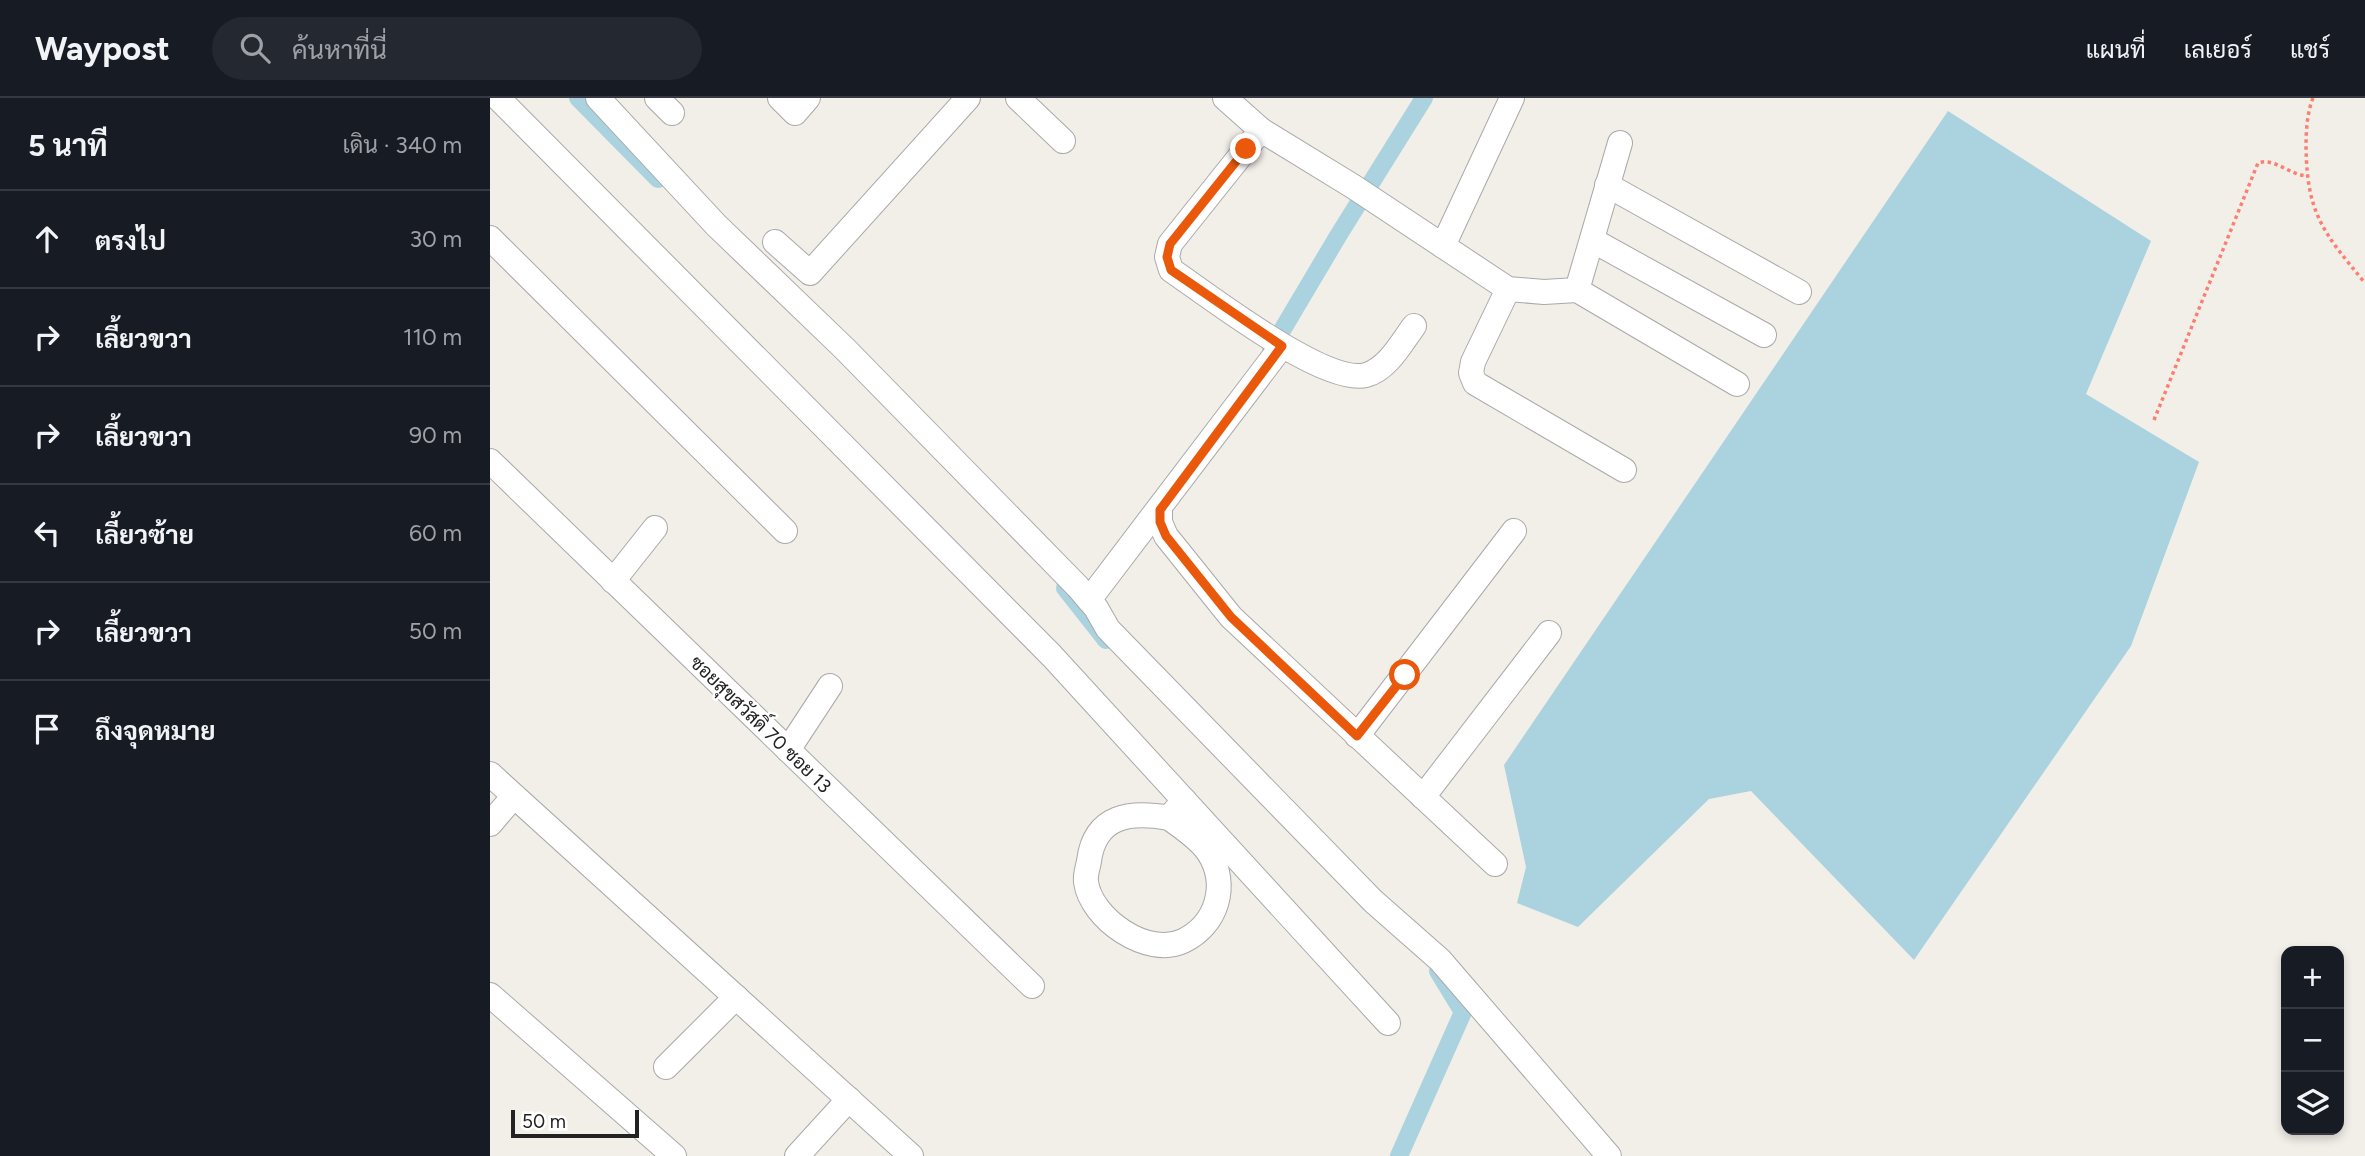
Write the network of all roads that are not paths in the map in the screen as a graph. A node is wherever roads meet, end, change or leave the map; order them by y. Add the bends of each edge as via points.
1 (498, 98) edge
2 (598, 98) edge
3 (780, 98) edge
4 (808, 98) edge
5 (968, 98) edge
6 (1018, 98) edge
7 (1225, 98) edge
8 (1512, 98) edge
9 (1261, 130) junction
10 (1063, 141) dead end
11 (1620, 143) dead end
12 (1607, 185) junction
13 (490, 238) edge
14 (1592, 240) junction
15 (775, 242) dead end
16 (1443, 246) junction
17 (1508, 289) junction
18 (1577, 290) junction
19 (1799, 292) dead end
20 (1414, 326) dead end
21 (1764, 335) dead end
22 (1282, 346) junction
23 (1737, 384) dead end
24 (490, 461) edge
25 (1624, 470) dead end
26 (1160, 510) junction
27 (654, 528) dead end
28 (785, 531) dead end
29 (1514, 531) dead end
30 (613, 581) junction
31 (1089, 600) junction
32 (1549, 633) dead end
33 (830, 686) dead end
34 (1357, 736) junction
35 (788, 750) junction
36 (490, 774) edge
37 (514, 796) junction
38 (1423, 797) junction
39 (1176, 809) junction
40 (490, 824) edge
41 (1495, 864) dead end
42 (1032, 986) dead end
43 (490, 995) edge
44 (736, 997) junction
45 (1388, 1023) dead end
46 (666, 1067) dead end
47 (849, 1099) junction
48 (674, 1156) edge
49 (797, 1156) edge
50 (911, 1156) edge
51 (1609, 1156) edge

1 - 39 street via 1052,656
2 - 31 street via 716,225 845,349
3 - 4 street via 795,113
5 - 15 street via 810,273
6 - 10 street
7 - 9 street
8 - 16 street
9 - 16 street
9 - 22 street via 1170,244 1167,257 1171,270
11 - 12 street
12 - 14 street
12 - 19 street
13 - 28 street
14 - 18 street
14 - 21 street
16 - 17 street
17 - 18 street
17 - 25 street via 1473,362 1475,383
18 - 23 street
20 - 22 street via 1390,359 1368,375 1347,377
22 - 26 street
24 - 30 street, ซอยสุขสวัสดิ์ 70 ซอย 13
26 - 31 street
26 - 34 street via 1166,536 1231,617
27 - 30 street
29 - 34 street
30 - 35 street, ซอยสุขสวัสดิ์ 70 ซอย 13
31 - 51 street via 1108,629 1340,868 1440,960
32 - 38 street
33 - 35 street
34 - 38 street
35 - 42 street, ซอยสุขสวัสดิ์ 70 ซอย 13
36 - 37 street
37 - 40 street
37 - 44 street
38 - 41 street
39 - 39 street via 1112,820 1096,834 1089,855 1086,881 1094,903 1116,927 1145,945 1181,943 1207,927 1217,904 1217,870 1208,850
39 - 45 street
43 - 48 street
44 - 46 street
44 - 47 street
47 - 49 street
47 - 50 street

